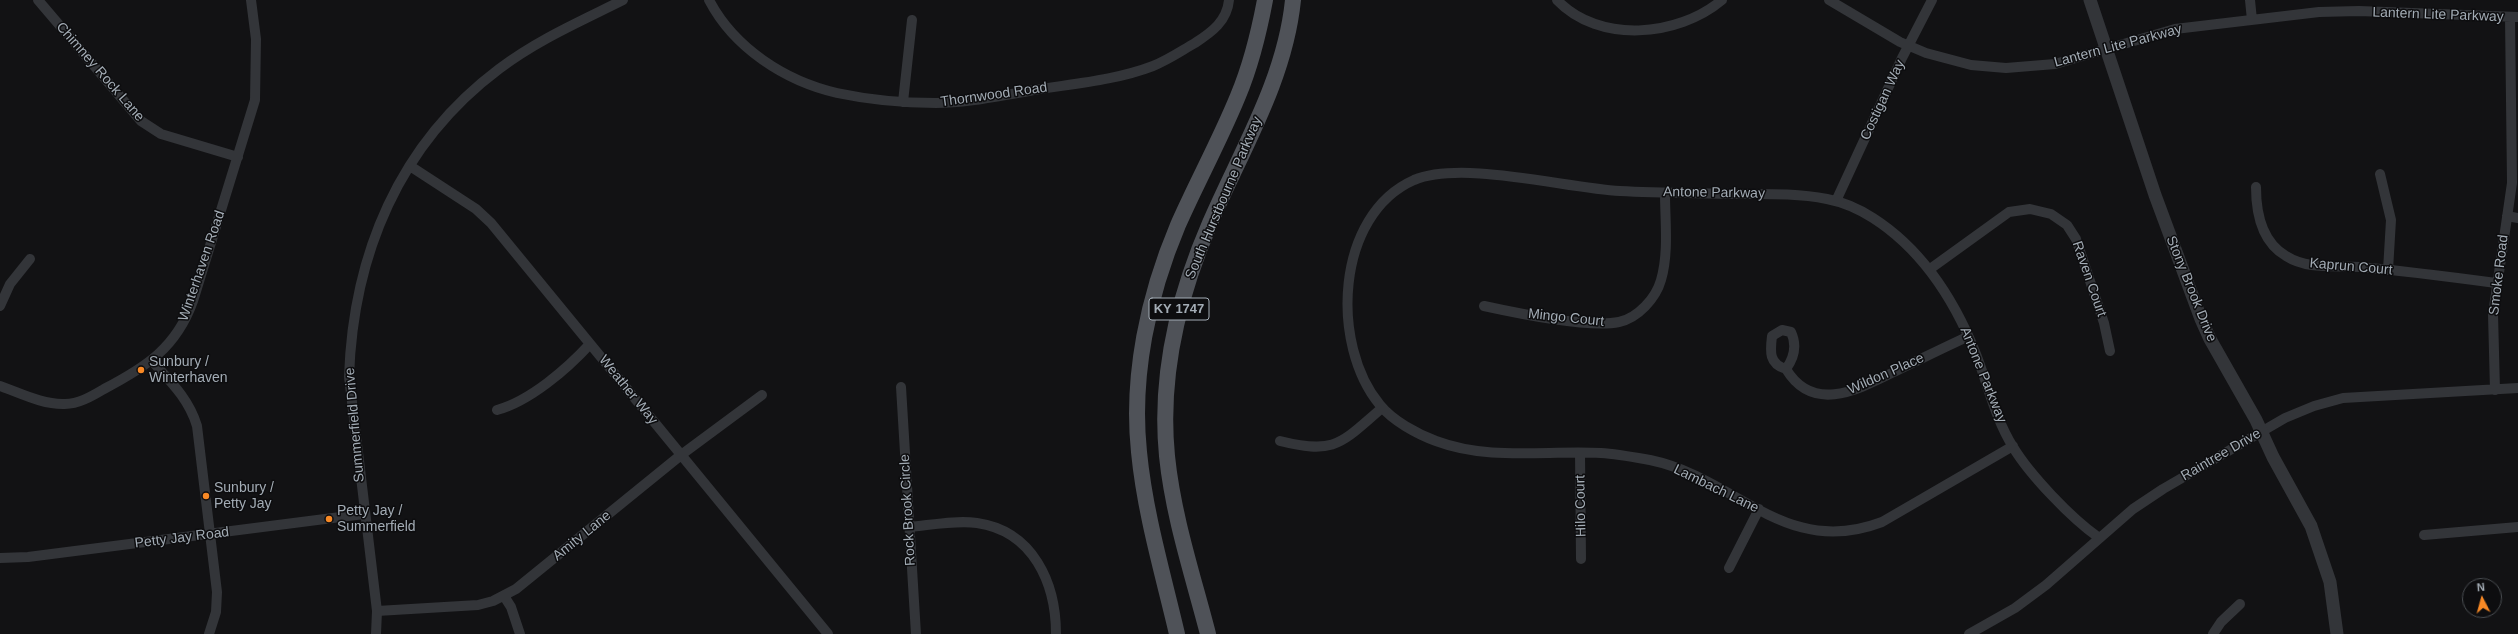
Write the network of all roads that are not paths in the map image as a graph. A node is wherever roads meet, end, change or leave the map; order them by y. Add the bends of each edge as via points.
1 (38, 0) edge
2 (251, 0) edge
3 (623, 0) edge
4 (709, 0) edge
5 (1229, 0) edge
6 (1265, 0) edge
7 (1293, 0) edge
8 (1557, 0) edge
9 (1722, 0) edge
10 (1829, 0) edge
11 (1932, 0) edge
12 (2090, 0) edge
13 (2250, 0) edge
14 (2514, 17) edge
15 (912, 20) dead end
16 (2252, 20) junction
17 (1908, 46) junction
18 (2107, 48) junction
19 (903, 102) junction
20 (238, 157) junction
21 (410, 166) junction
22 (2380, 174) dead end
23 (2256, 187) dead end
24 (1665, 193) junction
25 (1836, 201) junction
26 (2507, 216) junction
27 (2518, 218) edge
28 (30, 259) dead end
29 (1930, 269) junction
30 (2388, 270) junction
31 (2496, 283) junction
32 (0, 306) edge
33 (1484, 306) dead end
34 (1967, 337) junction
35 (590, 344) junction
36 (2110, 350) dead end
37 (152, 361) junction
38 (1786, 369) dead end
39 (0, 386) edge
40 (901, 387) dead end
41 (2518, 388) edge
42 (2495, 390) junction
43 (762, 395) dead end
44 (1382, 408) junction
45 (497, 410) dead end
46 (2262, 432) junction
47 (1280, 441) dead end
48 (2012, 446) junction
49 (1580, 452) junction
50 (681, 455) junction
51 (1759, 509) junction
52 (364, 514) junction
53 (909, 527) junction
54 (2518, 527) edge
55 (211, 534) junction
56 (2424, 535) dead end
57 (2098, 537) junction
58 (0, 558) edge
59 (1581, 559) dead end
60 (1729, 568) dead end
61 (504, 596) junction
62 (2240, 604) dead end
63 (376, 611) junction
64 (209, 634) edge
65 (376, 634) edge
66 (520, 634) edge
67 (828, 634) edge
68 (916, 634) edge
69 (1056, 634) edge
70 (1177, 634) edge
71 (1208, 634) edge
72 (1969, 634) edge
73 (2213, 634) edge
74 (2337, 634) edge

1 - 20 street, Chimney Rock Lane via 141,121 161,134
2 - 20 street, Winterhaven Road via 256,40 255,100
3 - 21 street, Summerfield Drive via 533,46 498,69 465,98 444,121
4 - 19 street, Thornwood Road via 735,36 754,54 783,72 836,93
5 - 19 street, Thornwood Road via 1222,22 1187,48 1152,66 1120,76 966,101
6 - 70 main road, South Hurstbourne Parkway / KY 1747 via 1258,37 1239,94 1178,226 1165,261 1152,299 1142,355 1137,413 1138,451 1148,512
7 - 71 main road, South Hurstbourne Parkway / KY 1747 via 1280,61 1265,103 1193,264 1170,354 1166,392 1167,456 1175,502
8 - 9 street via 1581,18 1597,25 1632,30 1658,28 1686,21
10 - 17 street, Lantern Lite Parkway
11 - 17 street, Costigan Way
12 - 18 street, Stony Brook Drive
13 - 16 street
14 - 16 street, Lantern Lite Parkway via 2319,12
14 - 26 street, Smoke Road via 2512,163
15 - 19 street
16 - 18 street, Lantern Lite Parkway via 2168,30
17 - 18 street, Lantern Lite Parkway via 1971,65 2006,68 2055,64
17 - 25 street, Costigan Way
18 - 46 street, Stony Brook Drive via 2188,287 2210,340
20 - 37 street, Winterhaven Road via 188,313 179,331
21 - 35 street, Weather Way via 476,209 491,223
21 - 52 street, Summerfield Drive via 382,217 368,253 356,300 349,377
22 - 30 street via 2391,220
23 - 30 street, Kaprun Court via 2261,226 2269,241 2286,257 2311,265
24 - 25 street, Antone Parkway via 1792,194
24 - 33 street, Mingo Court via 1662,276 1655,294 1636,314 1621,321 1599,323 1517,313
24 - 44 street, Antone Parkway via 1614,191 1524,178 1454,173 1429,175 1396,191 1376,209 1365,228 1353,259 1349,286 1348,323 1354,355 1366,385
25 - 29 street, Antone Parkway via 1866,214 1891,230
26 - 27 street
26 - 31 street, Smoke Road
28 - 32 street via 10,284
29 - 34 street, Antone Parkway via 1955,309
29 - 36 street, Raven Court via 2008,212 2030,209 2051,214 2070,229 2079,245
30 - 31 street, Kaprun Court
31 - 42 street, Smoke Road via 2493,314
34 - 38 street, Wildon Place via 1854,391 1842,394 1812,392 1795,381
34 - 48 street, Antone Parkway via 1975,352 1990,399
35 - 45 street via 580,355 523,400
35 - 50 street, Weather Way
37 - 39 street, Winterhaven Road via 141,370 102,391 70,404 45,402
37 - 55 street via 182,395 194,418 199,436
40 - 53 street, Rock Brook Circle
41 - 42 street, Raintree Drive
42 - 46 street, Raintree Drive via 2343,398 2306,409
43 - 50 street, Amity Lane
44 - 47 street via 1344,441 1330,446 1304,447
44 - 49 street, Lambach Lane via 1419,433 1457,447 1502,453
46 - 57 street, Raintree Drive via 2163,489
46 - 74 street, Stony Brook Drive via 2311,526 2320,549 2330,582
48 - 51 street, Lambach Lane via 1898,513 1863,529 1840,533 1808,530
48 - 57 street, Antone Parkway via 2042,483 2085,528
49 - 51 street, Lambach Lane via 1621,454 1658,462 1693,475
49 - 59 street, Hilo Court
50 - 61 street, Amity Lane via 516,589
50 - 67 street, Weather Way
51 - 60 street
52 - 55 street, Petty Jay Road
52 - 63 street, Summerfield Drive
53 - 68 street, Rock Brook Circle
53 - 69 street via 975,523 1015,537 1036,558 1045,572 1053,598
54 - 56 street
55 - 58 street, Petty Jay Road via 28,557
55 - 64 street via 217,601
57 - 72 street, Raintree Drive via 2040,590 2015,608
61 - 63 street, Amity Lane via 478,605
61 - 66 street via 511,607
62 - 73 street via 2220,622
63 - 65 street, Summerfield Drive

